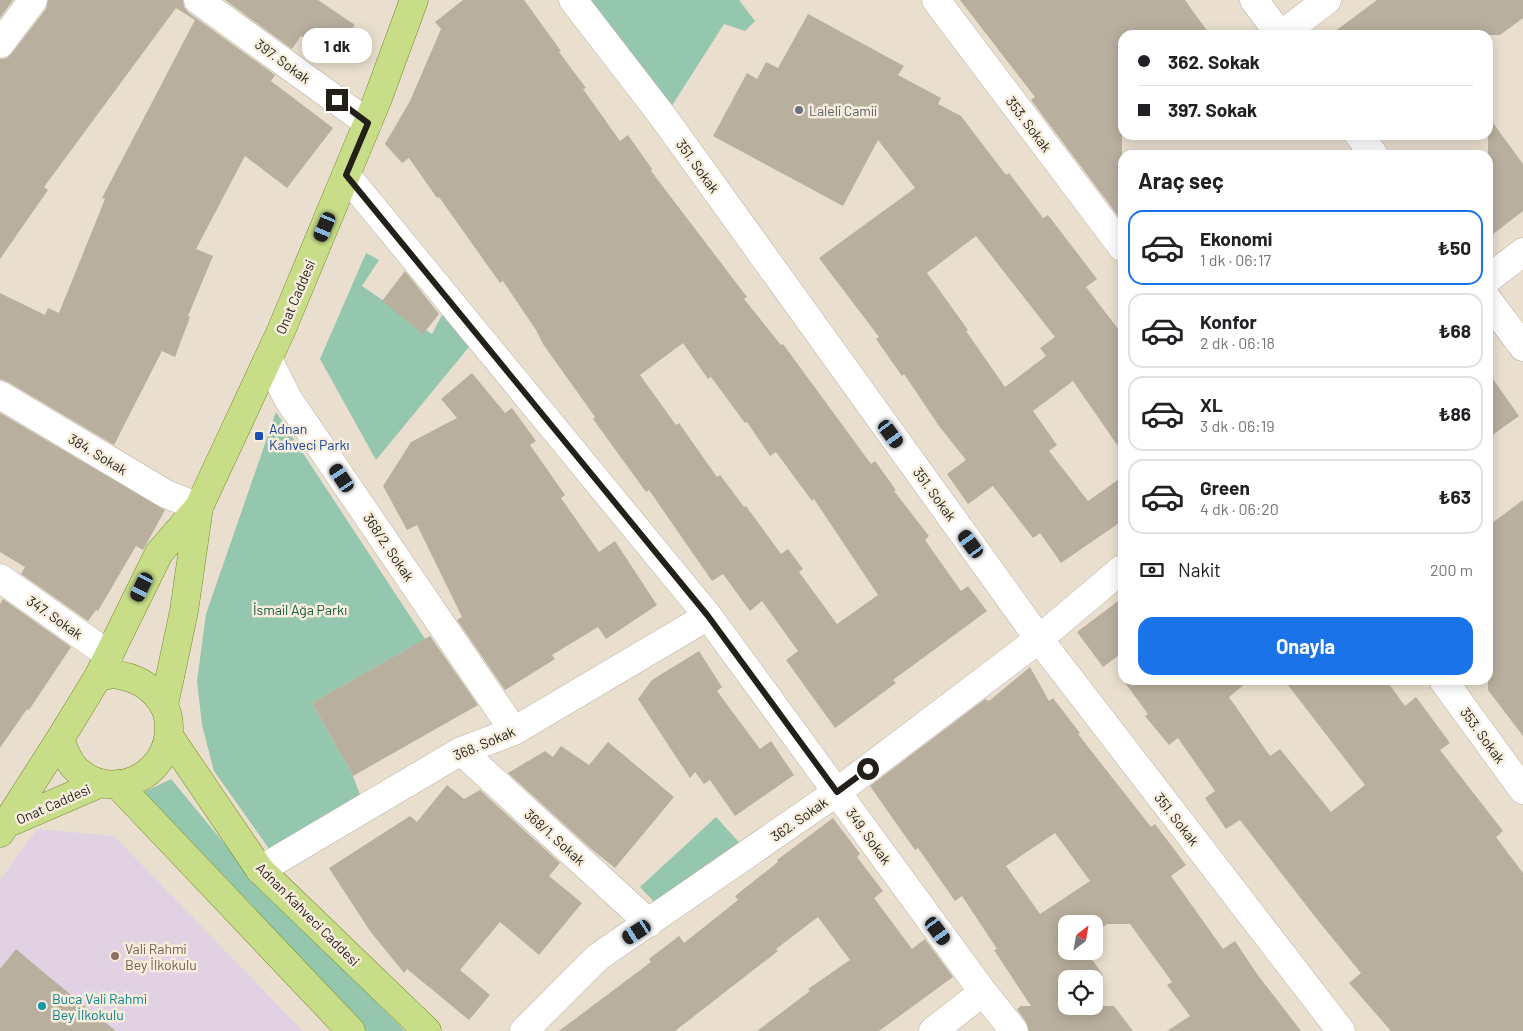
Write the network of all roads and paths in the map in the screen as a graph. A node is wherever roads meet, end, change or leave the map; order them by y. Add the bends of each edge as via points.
1 (33, 0) edge
2 (198, 0) edge
3 (414, 0) edge
4 (572, 0) edge
5 (936, 0) edge
6 (1254, 0) edge
7 (1327, 0) edge
8 (1277, 30) edge
9 (1288, 30) edge
10 (0, 44) edge
11 (368, 123) junction
12 (346, 175) junction
13 (1118, 242) edge
14 (1523, 252) edge
15 (1493, 275) edge
16 (1493, 307) edge
17 (1523, 347) edge
18 (268, 359) junction
19 (0, 396) edge
20 (199, 507) junction
21 (1118, 572) edge
22 (0, 578) edge
23 (708, 616) junction
24 (1039, 639) junction
25 (103, 666) junction
26 (1447, 685) edge
27 (164, 705) junction
28 (514, 732) junction
29 (169, 736) junction
30 (60, 739) junction
31 (461, 751) junction
32 (109, 784) junction
33 (1523, 790) edge
34 (837, 792) junction
35 (2, 826) edge
36 (260, 870) junction
37 (650, 923) junction
38 (983, 992) junction
39 (351, 1031) edge
40 (427, 1031) edge
41 (524, 1031) edge
42 (933, 1031) edge
43 (1014, 1031) edge
44 (1341, 1031) edge

1 - 10 street
2 - 11 street, 397. Sokak
3 - 11 main road, Onat Caddesi
4 - 24 street, 351. Sokak via 664,118
5 - 13 street, 353. Sokak
6 - 8 street
7 - 9 street
11 - 12 main road, Onat Caddesi
12 - 18 main road, Onat Caddesi
12 - 23 street, 349. Sokak
14 - 15 street
16 - 17 street
18 - 20 main road, Onat Caddesi
18 - 28 street, 368/2. Sokak via 288,399
19 - 20 street, 384. Sokak via 166,494
20 - 25 main road, Onat Caddesi via 159,554
20 - 27 main road, Onat Caddesi via 184,612
21 - 24 street, 362. Sokak
22 - 25 street, 347. Sokak
23 - 28 street, 368. Sokak
23 - 34 street, 349. Sokak
24 - 34 street, 362. Sokak
24 - 44 street, 351. Sokak
25 - 27 main road, Onat Caddesi via 113,674 143,683
25 - 30 main road, Onat Caddesi
26 - 33 street, 353. Sokak
27 - 29 main road, Onat Caddesi via 169,720
28 - 31 street, 368. Sokak
29 - 32 main road, Onat Caddesi via 165,751 146,775 132,782
29 - 36 main road, Adnan Kahveci Caddesi
30 - 32 main road, Onat Caddesi via 74,767 86,776
30 - 35 main road, Onat Caddesi
31 - 36 street, 368. Sokak
31 - 37 street, 368/1. Sokak
32 - 35 main road, Onat Caddesi
32 - 39 main road
34 - 37 street, 362. Sokak
34 - 38 street, 349. Sokak
36 - 40 main road, Adnan Kahveci Caddesi
37 - 41 street, 362. Sokak via 598,957
38 - 42 street
38 - 43 street, 349. Sokak

